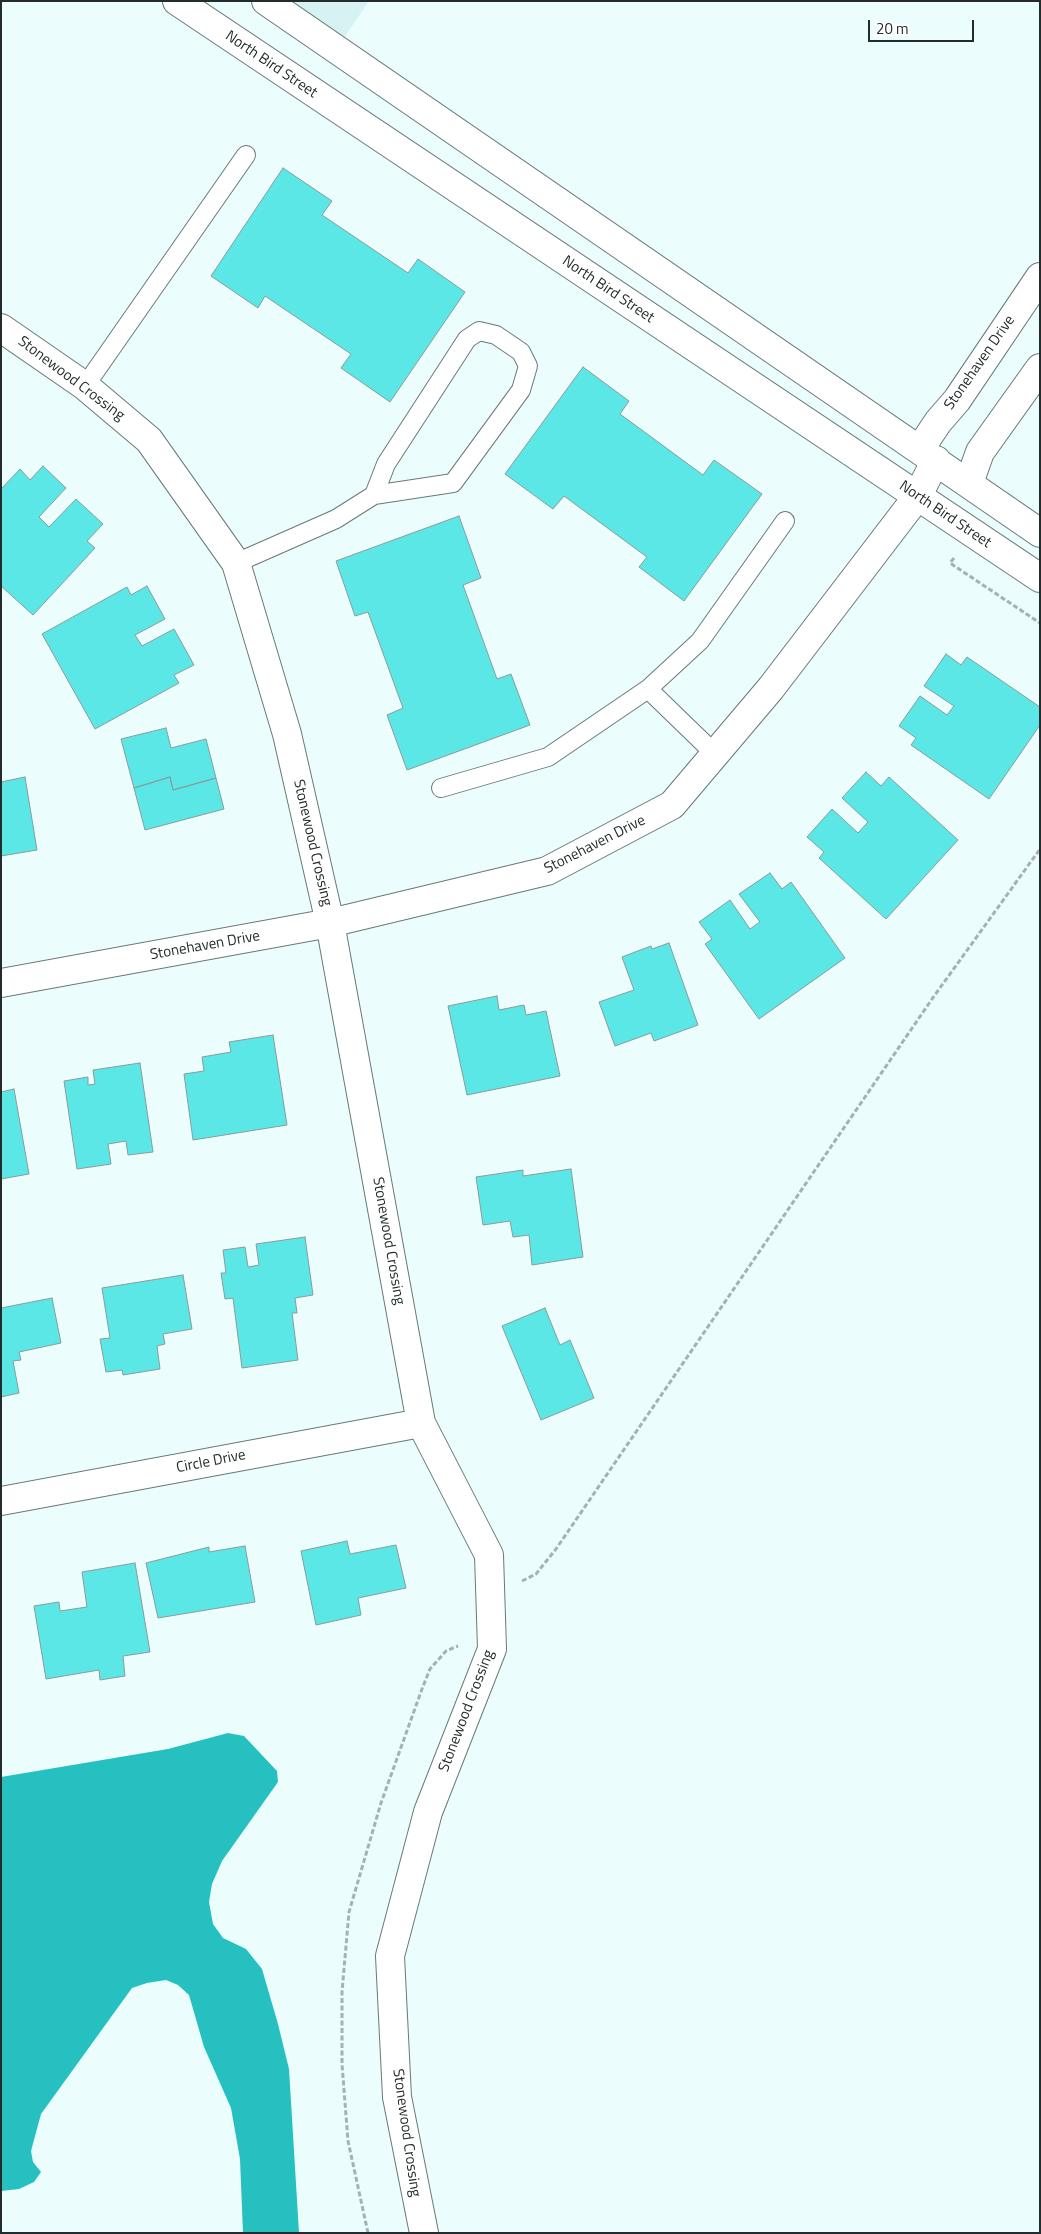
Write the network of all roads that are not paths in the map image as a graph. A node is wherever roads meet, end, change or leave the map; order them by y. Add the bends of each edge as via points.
1 (177, 1) edge
2 (266, 1) edge
3 (246, 155) dead end
4 (1040, 277) edge
5 (1, 328) edge
6 (1040, 368) edge
7 (85, 386) junction
8 (928, 454) junction
9 (969, 483) junction
10 (374, 495) junction
11 (917, 497) junction
12 (786, 521) dead end
13 (1040, 533) edge
14 (236, 564) junction
15 (1040, 578) edge
16 (648, 689) junction
17 (716, 754) junction
18 (441, 788) dead end
19 (330, 923) junction
20 (1, 983) edge
21 (421, 1422) junction
22 (1, 1501) edge
23 (424, 2233) edge

1 - 11 street, North Bird Street
2 - 8 street
3 - 7 lane
4 - 8 street, Stonehaven Drive via 958,400 938,422
5 - 7 street, Stonewood Crossing
6 - 9 street via 980,452
7 - 14 street, Stonewood Crossing via 149,440
8 - 9 street
8 - 11 street, Stonehaven Drive
9 - 13 street
10 - 10 lane via 386,464 468,339 479,331 496,335 521,352 528,366 521,390 453,483
10 - 14 lane via 336,519
11 - 15 street, North Bird Street
11 - 17 street, Stonehaven Drive via 771,688
12 - 16 lane via 700,641
14 - 19 street, Stonewood Crossing via 287,734
16 - 17 lane
16 - 18 lane via 548,757
17 - 19 street, Stonehaven Drive via 672,806 547,871
19 - 20 street, Stonehaven Drive
19 - 21 street, Stonewood Crossing
21 - 22 street, Circle Drive
21 - 23 street, Stonewood Crossing via 489,1555 492,1649 428,1812 390,1956 397,2097

